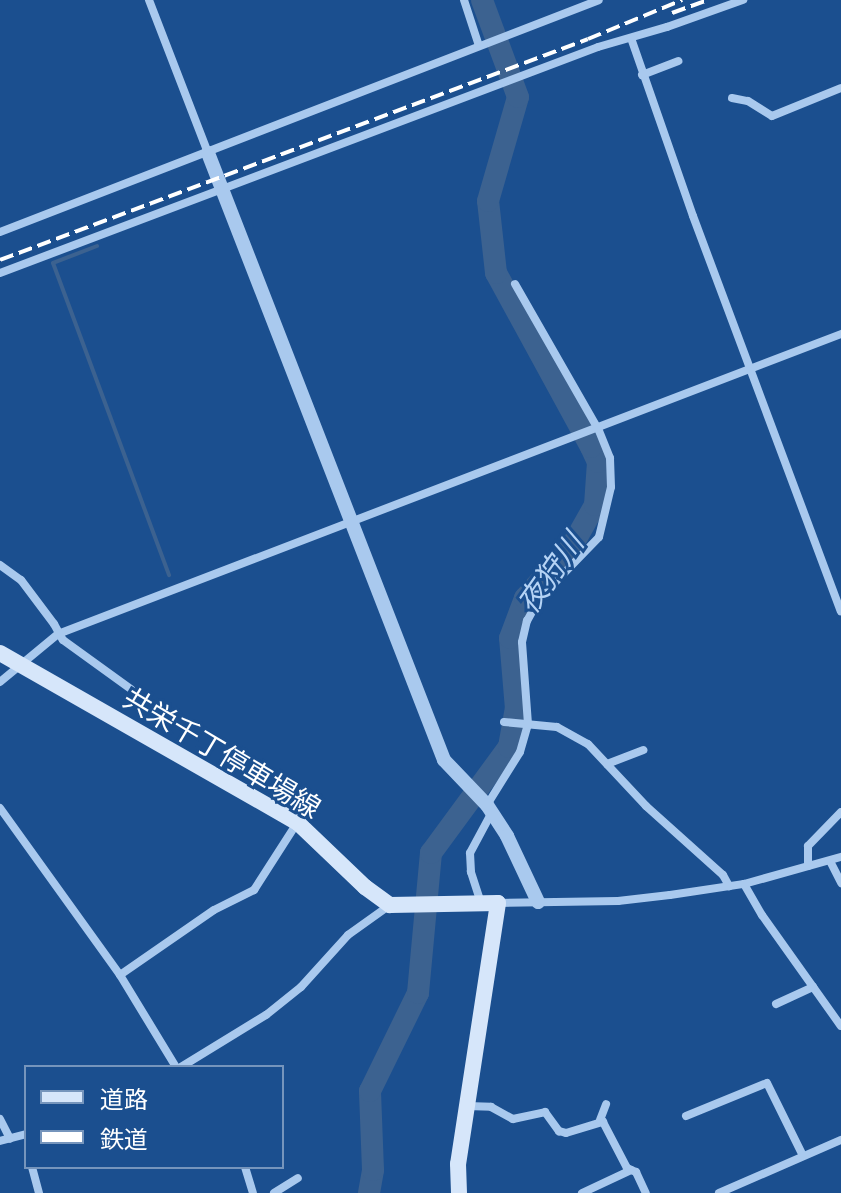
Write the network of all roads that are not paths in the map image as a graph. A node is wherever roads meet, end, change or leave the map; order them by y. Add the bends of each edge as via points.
1 (149, 0) edge
2 (464, 0) edge
3 (599, 0) edge
4 (743, 0) edge
5 (631, 38) junction
6 (480, 46) junction
7 (678, 61) dead end
8 (642, 75) junction
9 (841, 88) edge
10 (732, 98) dead end
11 (208, 153) junction
12 (221, 188) junction
13 (0, 232) edge
14 (0, 273) edge
15 (515, 284) dead end
16 (841, 334) edge
17 (750, 369) junction
18 (597, 429) junction
19 (350, 521) junction
20 (0, 565) edge
21 (841, 611) edge
22 (58, 634) junction
23 (0, 653) edge
24 (23, 666) junction
25 (0, 682) edge
26 (131, 689) dead end
27 (506, 722) dead end
28 (526, 724) junction
29 (643, 750) dead end
30 (607, 764) junction
31 (488, 806) junction
32 (0, 808) edge
33 (841, 812) edge
34 (297, 823) junction
35 (841, 857) edge
36 (830, 861) junction
37 (808, 866) junction
38 (841, 883) edge
39 (744, 884) junction
40 (729, 886) junction
41 (538, 902) junction
42 (490, 903) junction
43 (398, 904) junction
44 (120, 975) junction
45 (813, 987) junction
46 (776, 1004) dead end
47 (841, 1026) edge
48 (177, 1065) edge
49 (194, 1065) edge
50 (606, 1104) dead end
51 (467, 1106) junction
52 (686, 1116) dead end
53 (0, 1119) edge
54 (600, 1120) junction
55 (24, 1138) edge
56 (10, 1139) junction
57 (841, 1140) edge
58 (0, 1141) edge
59 (803, 1156) junction
60 (33, 1169) edge
61 (246, 1169) edge
62 (631, 1170) junction
63 (298, 1178) dead end
64 (255, 1192) edge
65 (39, 1193) edge
66 (274, 1193) edge
67 (459, 1193) edge
68 (582, 1193) edge
69 (646, 1193) edge
70 (719, 1193) edge

1 - 11 street
2 - 6 street
3 - 6 street
4 - 5 street
5 - 8 street
5 - 12 street
6 - 11 street
7 - 8 street
8 - 17 street
9 - 10 street via 772,116
11 - 12 street
11 - 13 street
12 - 14 street
12 - 19 street
15 - 18 street
16 - 17 street
17 - 18 street
17 - 21 street
18 - 19 street
18 - 28 street via 610,458 607,512 599,537 539,599 527,621 522,642
19 - 22 street
19 - 31 street via 444,760
20 - 22 street via 21,580
22 - 24 street
22 - 26 street via 103,673
23 - 24 main road, 共栄千丁停車場線
24 - 25 street
24 - 34 main road, 共栄千丁停車場線
27 - 28 street
28 - 30 street via 572,733
28 - 31 street via 520,752
29 - 30 street
30 - 40 street
31 - 41 street
31 - 42 street via 470,853 471,872
32 - 44 street
33 - 37 street via 808,846
34 - 43 main road, 共栄千丁停車場線
34 - 44 street via 254,890 214,910
35 - 36 street
36 - 37 street
36 - 38 street
37 - 39 street
39 - 40 street
39 - 45 street
40 - 41 street via 618,901
41 - 42 street
42 - 43 main road
42 - 51 main road
43 - 49 street via 348,935 301,987
44 - 48 street
45 - 46 street
45 - 47 street
50 - 54 street
51 - 54 street via 491,1107 513,1119 545,1112 566,1133
51 - 67 main road
52 - 59 street via 767,1083
53 - 56 street
54 - 62 street
55 - 56 street
56 - 58 street
57 - 59 street
59 - 70 street
60 - 65 street
61 - 64 street
62 - 68 street
62 - 69 street
63 - 66 street

